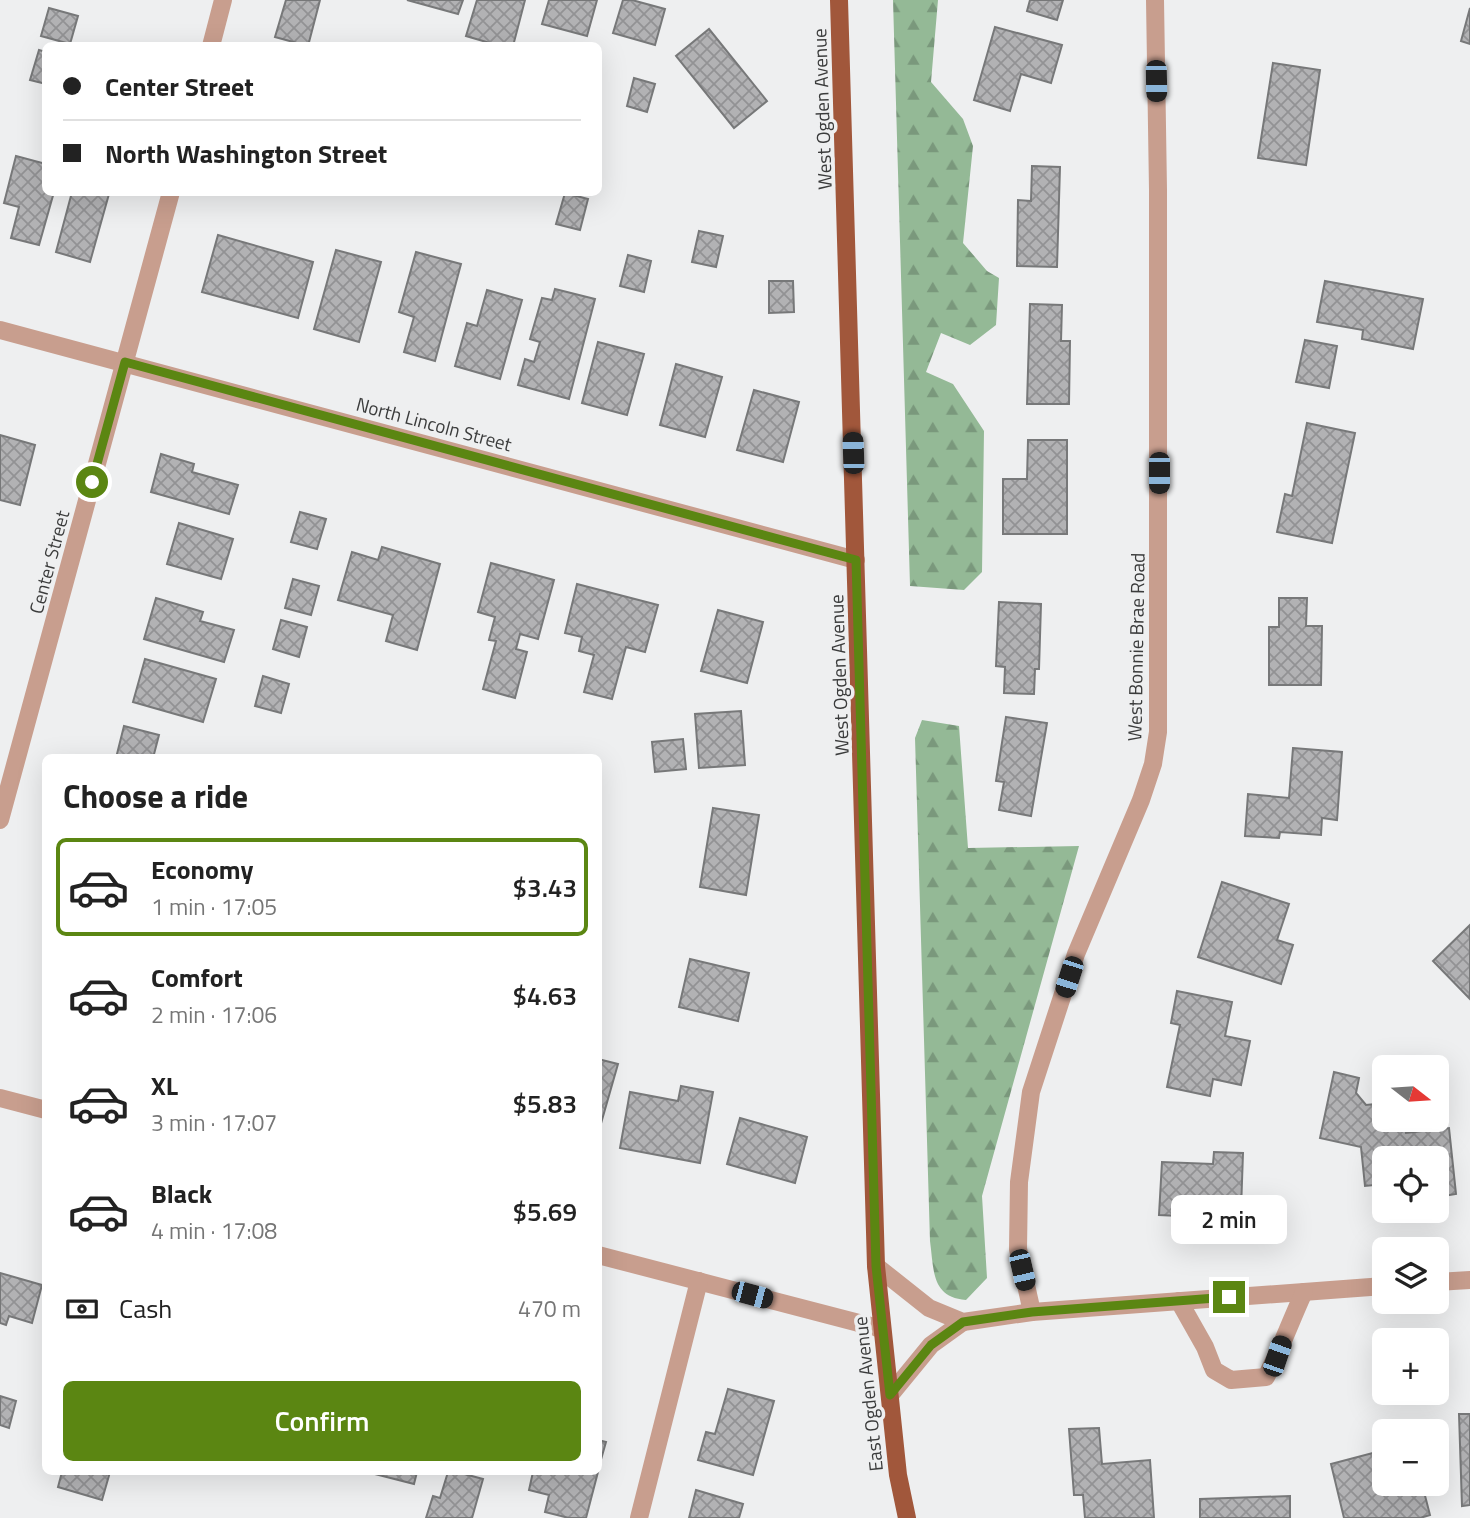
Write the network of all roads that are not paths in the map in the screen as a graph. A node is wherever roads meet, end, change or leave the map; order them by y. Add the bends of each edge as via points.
1 (223, 0) edge
2 (839, 0) edge
3 (1155, 0) edge
4 (212, 42) edge
5 (170, 196) edge
6 (0, 330) edge
7 (125, 362) junction
8 (856, 560) junction
9 (0, 820) edge
10 (0, 1098) edge
11 (42, 1109) edge
12 (602, 1256) edge
13 (876, 1266) junction
14 (1470, 1280) edge
15 (699, 1281) junction
16 (1449, 1281) edge
17 (1372, 1287) edge
18 (1304, 1292) junction
19 (1179, 1301) junction
20 (1032, 1312) junction
21 (963, 1322) junction
22 (882, 1329) junction
23 (890, 1395) junction
24 (639, 1518) edge
25 (907, 1518) edge

1 - 4 street
2 - 8 main road, West Ogden Avenue
3 - 20 street, West Bonnie Brae Road via 1158,732 1141,800 1076,954 1031,1092 1019,1182 1018,1249
5 - 7 street, Center Street
6 - 7 street, North Lincoln Street
7 - 8 street, North Lincoln Street
7 - 9 street, Center Street
8 - 13 main road, West Ogden Avenue
10 - 11 street
12 - 15 street
13 - 21 street via 929,1308
13 - 22 main road, East Ogden Avenue
14 - 16 street
15 - 22 street
15 - 24 street
17 - 18 street
18 - 19 street
18 - 19 street via 1266,1377 1251,1379 1231,1380 1214,1370
19 - 20 street
20 - 21 street
21 - 23 street via 931,1345
22 - 23 main road, East Ogden Avenue
23 - 25 main road, East Ogden Avenue

